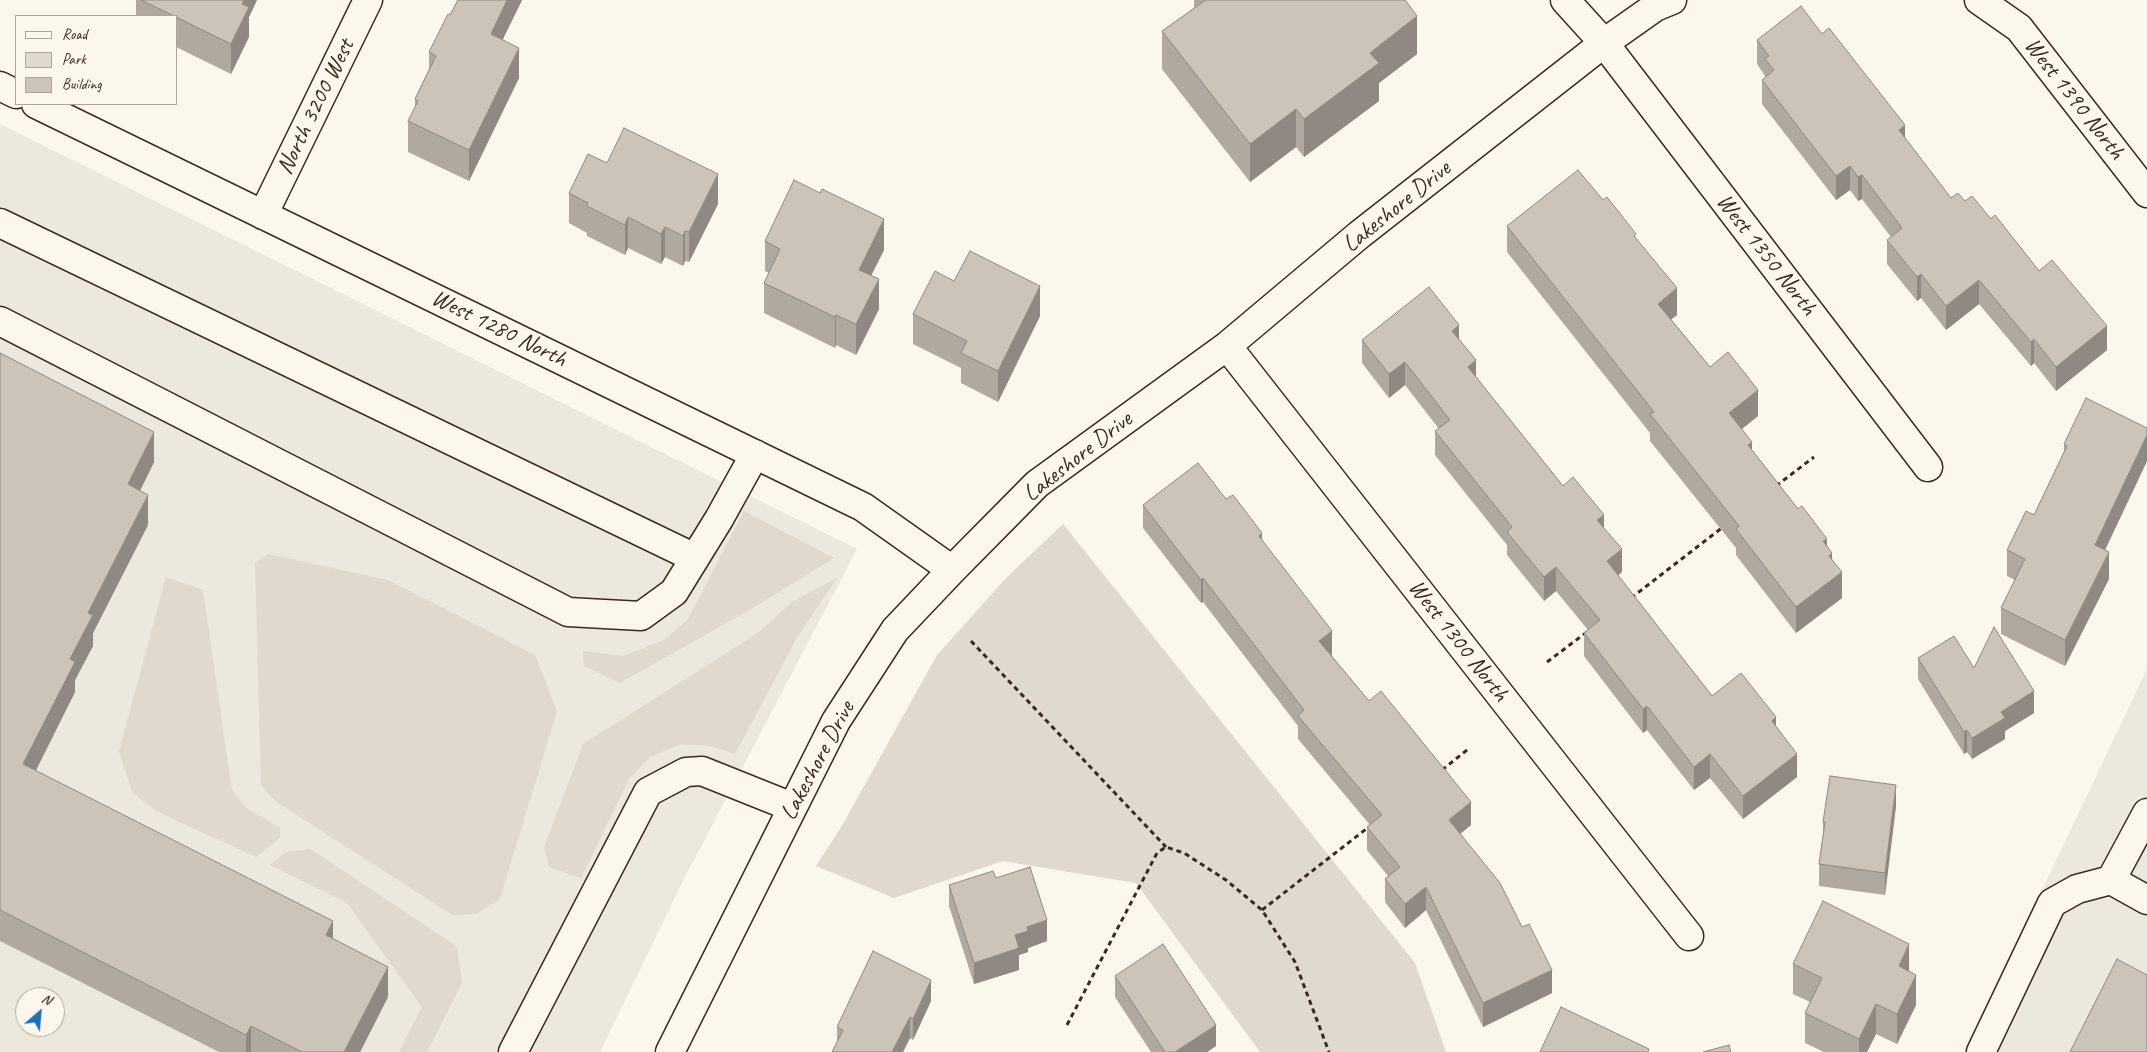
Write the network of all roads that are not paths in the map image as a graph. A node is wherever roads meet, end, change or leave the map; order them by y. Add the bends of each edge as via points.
1 (368, 0) edge
2 (1565, 0) edge
3 (1979, 0) edge
4 (2010, 0) edge
5 (1662, 2) edge
6 (2019, 28) junction
7 (1604, 43) junction
8 (0, 86) edge
9 (15, 94) edge
10 (38, 105) edge
11 (2147, 193) edge
12 (263, 215) junction
13 (0, 223) edge
14 (0, 321) edge
15 (1227, 346) junction
16 (755, 454) junction
17 (1928, 467) dead end
18 (695, 558) junction
19 (952, 570) junction
20 (792, 807) junction
21 (2147, 813) edge
22 (2111, 880) junction
23 (2147, 900) edge
24 (1689, 936) dead end
25 (513, 1052) edge
26 (670, 1052) edge
27 (1981, 1052) edge

1 - 12 street, North 3200 West
2 - 7 street, West 1350 North
3 - 6 street, West 1390 North
4 - 6 street, West 1390 North
5 - 7 street, Lakeshore Drive
6 - 11 street, West 1390 North
7 - 15 street, Lakeshore Drive via 1360,235
7 - 17 street, West 1350 North
8 - 9 street
10 - 12 street, West 1280 North
12 - 16 street, West 1280 North
13 - 18 street
14 - 18 street via 568,612 641,616 674,592
15 - 19 street, Lakeshore Drive via 1037,484
15 - 24 street, West 1300 North
16 - 18 street
16 - 19 street, West 1280 North via 863,507
19 - 20 street, Lakeshore Drive via 895,630 836,721
20 - 25 street via 702,771 686,772 648,792
20 - 26 street, Lakeshore Drive
21 - 22 street
22 - 23 street
22 - 27 street via 2077,889 2052,902

